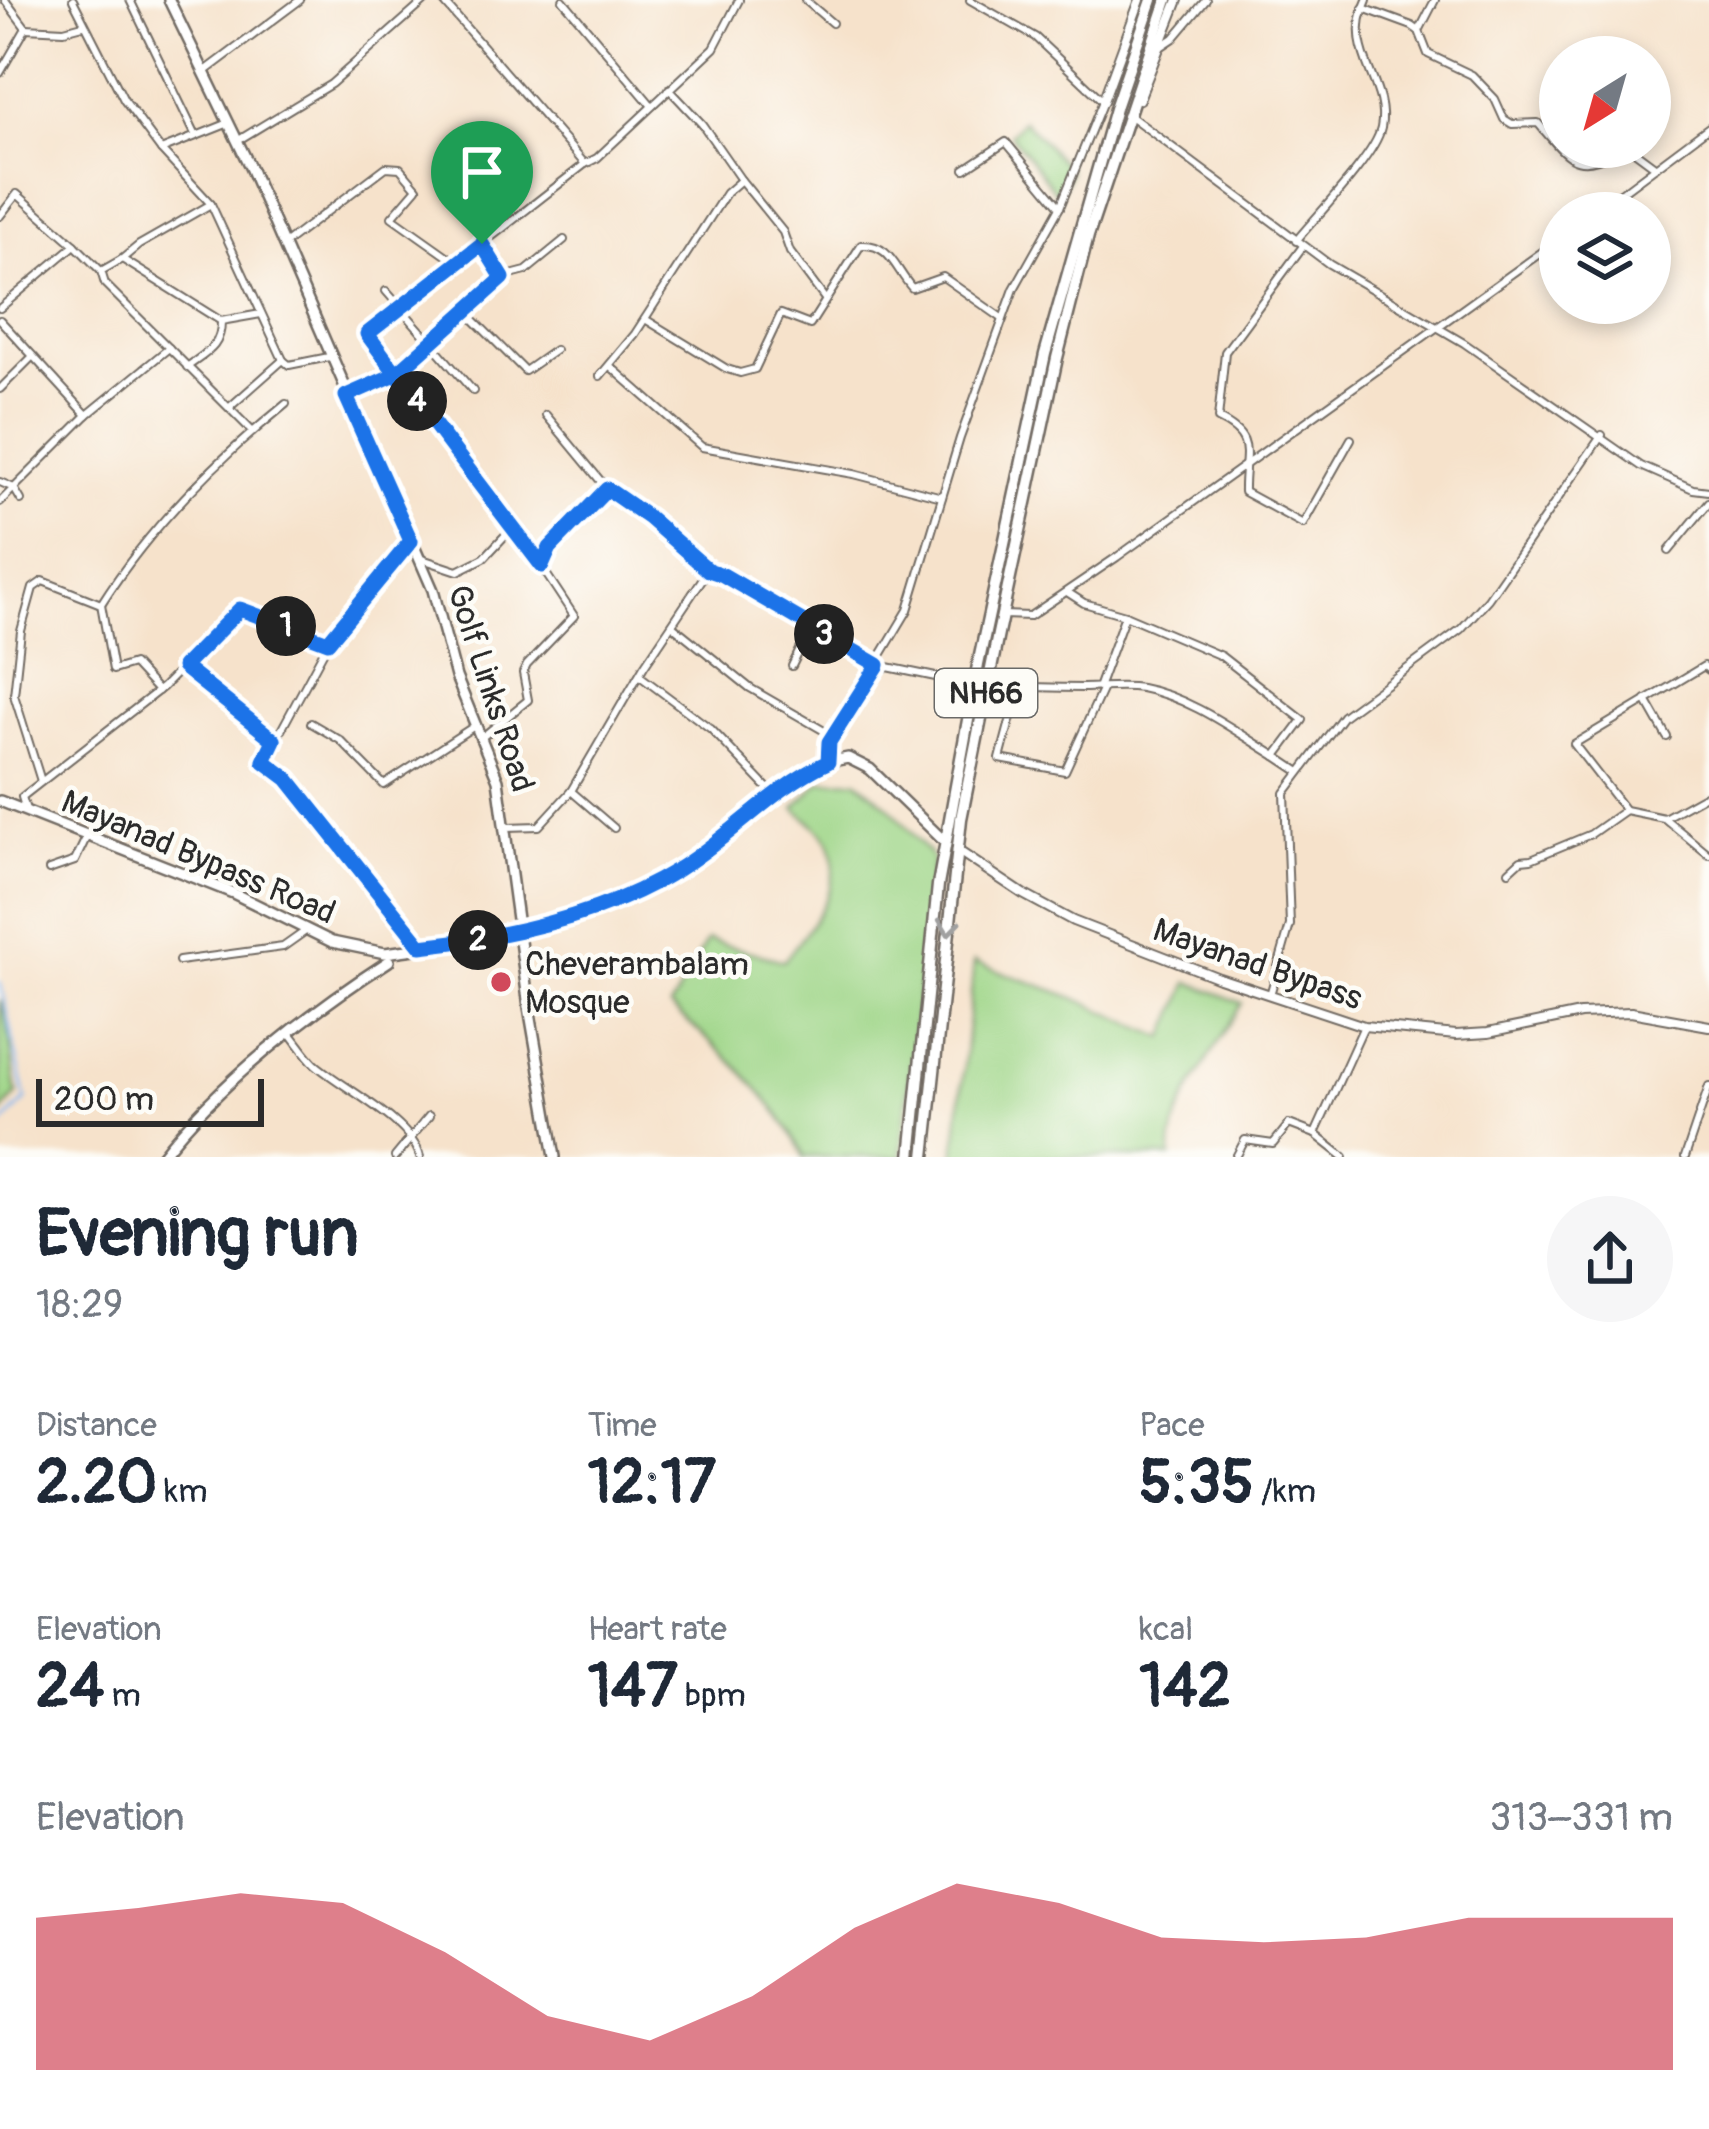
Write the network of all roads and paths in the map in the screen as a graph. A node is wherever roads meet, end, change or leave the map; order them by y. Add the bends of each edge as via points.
1 (5, 0) edge
2 (73, 0) edge
3 (130, 0) edge
4 (169, 0) edge
5 (301, 0) edge
6 (426, 0) edge
7 (442, 0) edge
8 (563, 0) edge
9 (739, 0) edge
10 (805, 0) edge
11 (970, 0) edge
12 (1140, 0) edge
13 (1152, 0) edge
14 (1167, 0) edge
15 (1178, 0) edge
16 (1206, 0) edge
17 (1435, 0) edge
18 (1365, 4) edge
19 (832, 23) dead end
20 (83, 25) junction
21 (26, 28) junction
22 (1418, 31) junction
23 (1159, 49) junction
24 (204, 72) junction
25 (0, 73) edge
26 (669, 89) junction
27 (1102, 101) junction
28 (652, 106) junction
29 (1126, 113) junction
30 (229, 123) junction
31 (1539, 124) edge
32 (1709, 127) edge
33 (195, 134) junction
34 (238, 141) junction
35 (161, 150) junction
36 (1671, 155) edge
37 (584, 164) junction
38 (1653, 168) edge
39 (965, 169) dead end
40 (741, 180) junction
41 (1622, 192) edge
42 (211, 204) junction
43 (1060, 207) junction
44 (0, 216) edge
45 (563, 240) dead end
46 (1299, 243) junction
47 (283, 244) junction
48 (482, 244) junction
49 (75, 245) junction
50 (1539, 253) edge
51 (122, 260) junction
52 (457, 263) junction
53 (101, 271) junction
54 (503, 278) junction
55 (386, 291) dead end
56 (826, 299) junction
57 (401, 307) junction
58 (0, 308) edge
59 (467, 313) junction
60 (261, 314) junction
61 (645, 319) junction
62 (0, 320) edge
63 (1003, 320) junction
64 (221, 321) junction
65 (1437, 326) junction
66 (431, 344) junction
67 (169, 348) junction
68 (555, 350) dead end
69 (32, 357) junction
70 (329, 357) junction
71 (284, 359) junction
72 (609, 365) junction
73 (187, 367) junction
74 (396, 374) junction
75 (600, 376) dead end
76 (0, 389) edge
77 (472, 391) dead end
78 (346, 396) junction
79 (286, 404) dead end
80 (230, 406) junction
81 (87, 415) junction
82 (546, 415) dead end
83 (251, 430) junction
84 (1602, 435) junction
85 (1351, 439) dead end
86 (1244, 466) junction
87 (0, 482) edge
88 (14, 488) junction
89 (607, 489) junction
90 (1709, 491) edge
91 (942, 497) junction
92 (21, 500) dead end
93 (0, 502) edge
94 (1709, 502) edge
95 (512, 527) junction
96 (411, 541) junction
97 (1670, 551) dead end
98 (418, 558) junction
99 (542, 566) junction
100 (708, 570) junction
101 (1066, 591) junction
102 (101, 604) junction
103 (1125, 614) junction
104 (1003, 615) junction
105 (673, 626) junction
106 (811, 627) junction
107 (328, 642) junction
108 (878, 665) junction
109 (792, 666) dead end
110 (183, 667) junction
111 (1709, 670) edge
112 (640, 676) junction
113 (988, 684) junction
114 (974, 685) junction
115 (1019, 687) junction
116 (1101, 688) junction
117 (158, 692) junction
118 (1646, 700) junction
119 (311, 723) dead end
120 (476, 724) junction
121 (833, 736) junction
122 (1667, 736) dead end
123 (481, 738) junction
124 (274, 740) junction
125 (1276, 757) junction
126 (828, 762) junction
127 (1300, 772) junction
128 (41, 781) junction
129 (571, 791) junction
130 (1709, 793) edge
131 (775, 796) junction
132 (0, 801) edge
133 (1625, 810) junction
134 (27, 813) junction
135 (1664, 818) junction
136 (507, 827) junction
137 (614, 828) dead end
138 (87, 836) junction
139 (945, 842) junction
140 (957, 850) junction
141 (1709, 855) edge
142 (49, 870) dead end
143 (1509, 871) dead end
144 (519, 927) junction
145 (307, 930) junction
146 (415, 946) junction
147 (392, 956) junction
148 (179, 961) dead end
149 (1270, 995) junction
150 (1364, 1026) junction
151 (1709, 1026) edge
152 (291, 1034) junction
153 (1709, 1086) edge
154 (429, 1116) dead end
155 (1315, 1134) junction
156 (410, 1139) junction
157 (160, 1157) edge
158 (395, 1157) edge
159 (420, 1157) edge
160 (555, 1157) edge
161 (911, 1157) edge
162 (925, 1157) edge
163 (1236, 1157) edge
164 (1344, 1157) edge
165 (1685, 1157) edge

1 - 21 street
2 - 20 street
3 - 33 street
4 - 24 main road, Golf Links Road
5 - 24 street
6 - 34 street via 332,84
7 - 37 street
8 - 28 street
9 - 26 street via 714,48
10 - 19 street
11 - 27 street via 1036,37
12 - 27 street
13 - 114 highway, NH66 via 1045,354
14 - 29 highway, NH66
15 - 23 street
16 - 23 street
17 - 22 street
18 - 22 street
18 - 46 street via 1358,35 1380,130
20 - 21 street
20 - 35 street
21 - 25 street
22 - 31 street via 1428,54 1485,86 1504,119
23 - 29 street
24 - 30 main road, Golf Links Road
26 - 28 street
26 - 40 street
27 - 43 street
28 - 37 street
29 - 46 street
29 - 104 highway, NH66 via 1057,358
30 - 33 street
30 - 34 main road, Golf Links Road
32 - 36 street
33 - 35 street
34 - 47 main road, Golf Links Road
35 - 42 street
37 - 48 street
38 - 41 street
39 - 43 street via 1006,142
40 - 56 street
40 - 61 street
42 - 51 street
42 - 60 street
43 - 63 street
44 - 49 street via 17,194
45 - 54 street via 526,271
46 - 65 street
46 - 86 street via 1225,352 1218,419 1247,442
47 - 52 street via 386,167 400,168 417,188 392,217
47 - 70 main road, Golf Links Road
48 - 52 street
48 - 54 street
49 - 53 street
49 - 58 street
50 - 65 street
51 - 53 street
51 - 64 street
52 - 57 street
53 - 67 street
54 - 59 street
55 - 57 street
56 - 61 street via 810,325 781,314 755,369 740,373
56 - 63 street via 868,244 886,251 912,288 943,277
57 - 66 street
57 - 74 street via 367,334
59 - 66 street
59 - 68 street via 525,371
60 - 64 street
60 - 71 street
61 - 72 street
62 - 69 street
63 - 91 street
64 - 73 street via 218,345
65 - 84 street
65 - 86 street
66 - 74 street
66 - 77 street
67 - 73 street
67 - 81 street
69 - 76 street
69 - 81 street
70 - 71 street
70 - 78 main road, Golf Links Road
71 - 80 street
72 - 75 street
72 - 91 street via 702,447
73 - 80 street
74 - 78 street
74 - 95 street
78 - 96 main road, Golf Links Road
79 - 83 street
80 - 83 street
81 - 88 street
82 - 89 street
83 - 102 street via 127,563
84 - 90 street via 1641,466
84 - 127 street via 1488,599 1461,629 1343,716
85 - 86 street via 1303,524 1244,492
86 - 101 street
87 - 88 street
88 - 92 street
88 - 93 street
89 - 99 street
89 - 100 street
91 - 108 street via 908,610
94 - 97 street
95 - 98 street via 484,558 458,571
95 - 99 street
96 - 98 main road, Golf Links Road
96 - 107 street
98 - 120 main road, Golf Links Road
99 - 123 street via 574,616 523,673 528,700
100 - 105 street
100 - 106 street
101 - 103 street
101 - 104 street via 1030,616
102 - 117 street via 112,670 133,664
102 - 128 street via 53,583 33,588 14,695
103 - 116 street
103 - 125 street via 1204,646 1303,720
104 - 113 highway, NH66
105 - 112 street
105 - 121 street via 750,688
106 - 108 street
106 - 109 street
107 - 110 street via 240,609
107 - 124 street
108 - 114 street
108 - 121 street
110 - 117 street
110 - 124 street
111 - 118 street via 1703,665
112 - 129 street
112 - 131 street via 711,729
113 - 115 street
113 - 140 highway, NH66
114 - 139 highway, NH66
115 - 116 street
115 - 116 street via 1000,759 1065,771
116 - 125 street via 1141,688 1184,703
117 - 128 street
118 - 122 street
118 - 133 street via 1574,744
119 - 120 street via 384,785
120 - 123 main road, Golf Links Road
121 - 126 street
123 - 136 main road, Golf Links Road
124 - 146 street via 264,761 288,779
125 - 127 street
126 - 131 main road, Mayanad Bypass Road
126 - 139 main road via 848,758 870,769
127 - 149 street via 1285,793 1290,925
128 - 134 street via 22,796
129 - 136 street via 539,826
129 - 137 street
130 - 135 street
131 - 144 main road, Mayanad Bypass Road via 677,870 605,908
132 - 134 main road, Mayanad Bypass Road
133 - 135 street
133 - 143 street
134 - 138 main road, Mayanad Bypass Road
135 - 141 street
136 - 144 main road, Golf Links Road
138 - 142 street via 75,861
138 - 145 main road, Mayanad Bypass Road
139 - 161 highway, NH66
140 - 149 street, Mayanad Bypass via 1073,921
140 -> 162 highway, NH66
144 - 146 main road, Mayanad Bypass Road
144 - 160 main road, Golf Links Road
145 - 147 main road, Mayanad Bypass Road
145 - 148 street via 283,947
146 - 147 main road, Mayanad Bypass Road
147 - 152 main road
149 - 150 street, Mayanad Bypass
150 - 151 street, Mayanad Bypass via 1488,1034 1630,1012
150 - 155 street
152 - 156 street via 310,1060
152 - 157 main road via 202,1109
153 - 165 street
154 - 156 street
155 - 163 street via 1288,1124 1274,1144 1245,1141
155 - 164 street
156 - 158 street
156 - 159 street

